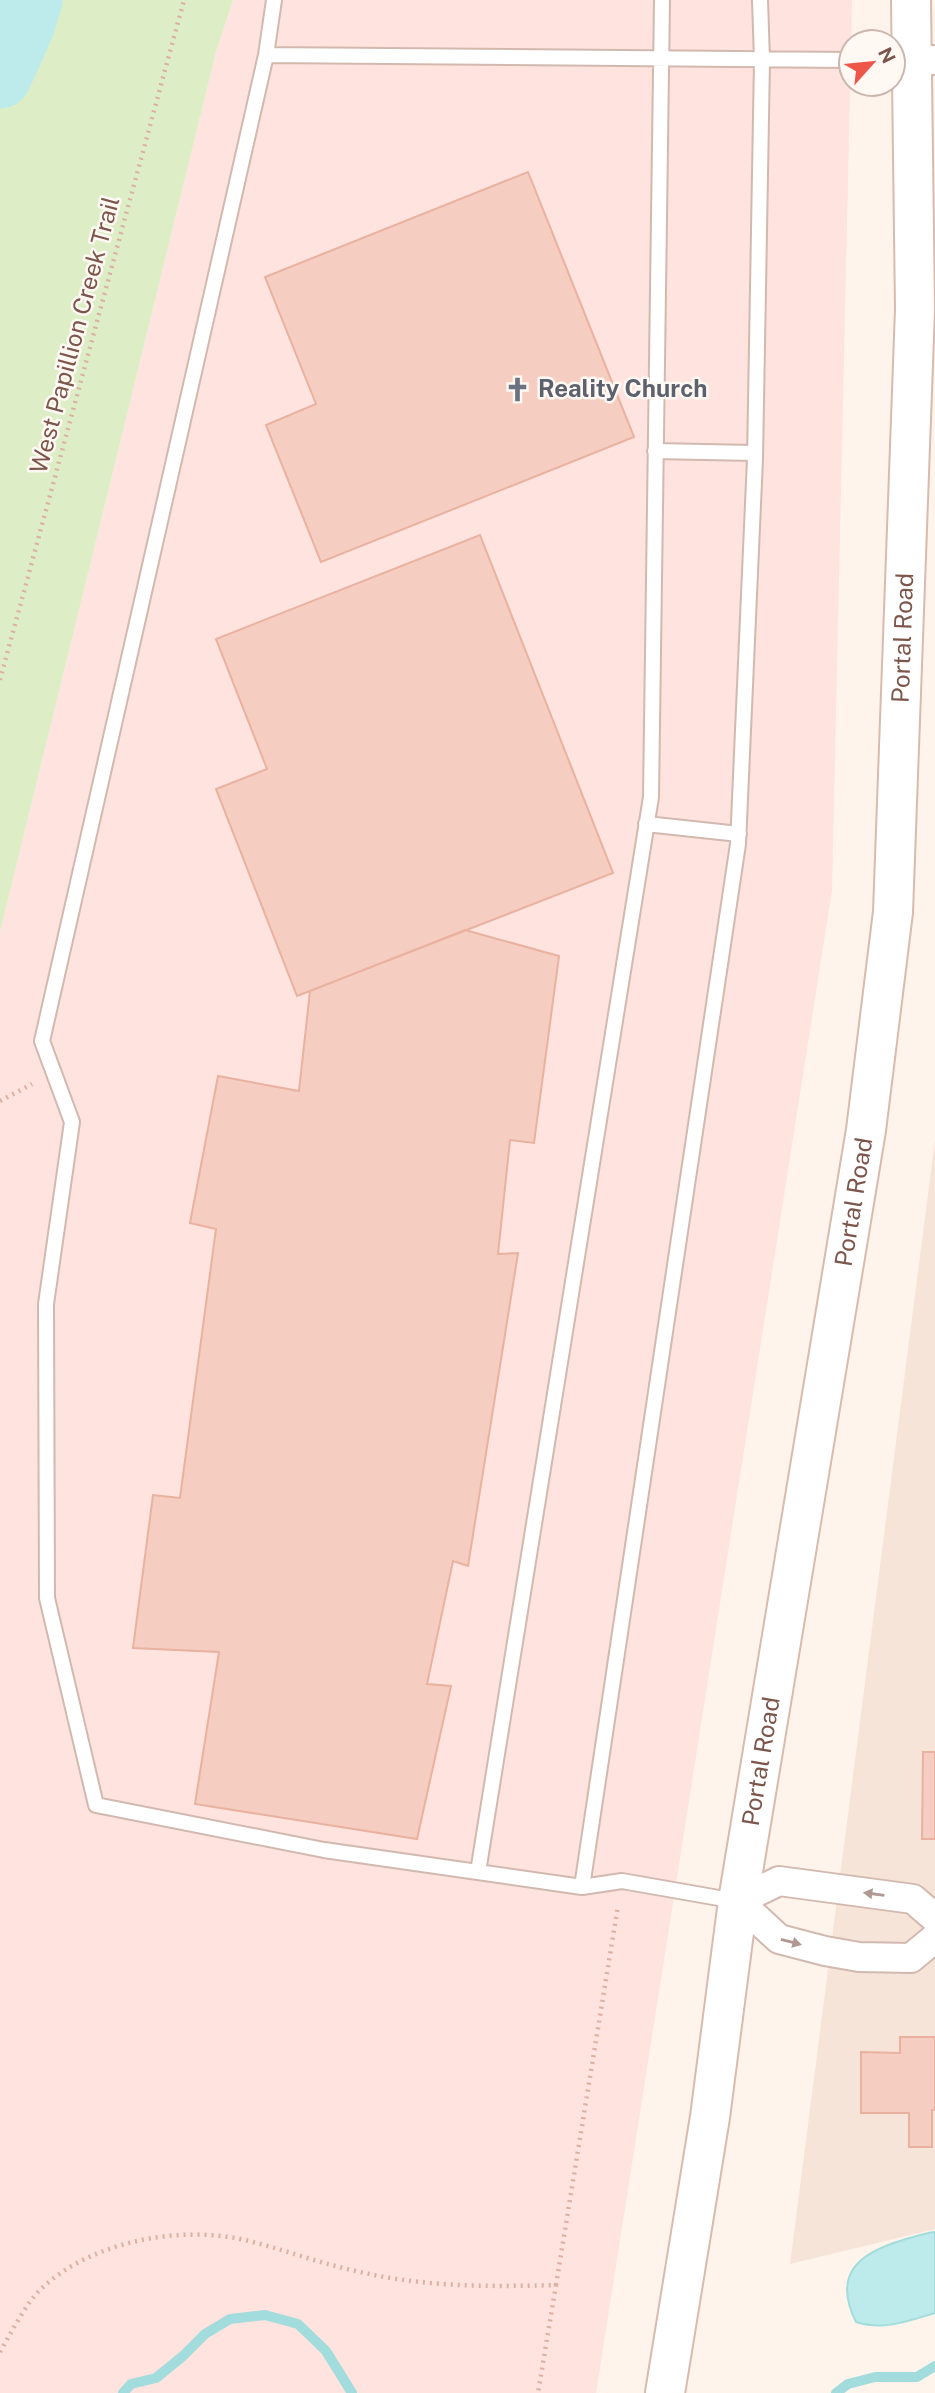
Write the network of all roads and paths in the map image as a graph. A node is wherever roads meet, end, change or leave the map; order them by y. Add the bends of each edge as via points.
1 (184, 0) edge
2 (274, 0) edge
3 (662, 0) edge
4 (760, 0) edge
5 (911, 0) edge
6 (265, 55) junction
7 (660, 59) junction
8 (762, 60) junction
9 (837, 60) edge
10 (913, 60) edge
11 (655, 451) junction
12 (754, 453) junction
13 (0, 680) edge
14 (646, 824) junction
15 (739, 835) junction
16 (54, 1073) junction
17 (0, 1101) edge
18 (478, 1872) junction
19 (622, 1881) junction
20 (582, 1887) junction
21 (738, 1901) junction
22 (935, 1918) edge
23 (935, 1938) edge
24 (556, 2285) junction
25 (0, 2353) edge
26 (538, 2393) edge
27 (665, 2393) edge

1 - 13 path, West Papillion Creek Trail
2 - 6 lane
3 - 7 lane
4 - 8 lane
5 - 10 main road, Portal Road
6 - 7 lane
6 - 16 lane via 42,1041
7 - 8 lane
7 - 11 lane
8 - 9 lane
8 - 12 lane
10 - 21 main road, Portal Road via 915,309 893,912 866,1130
11 - 12 lane
11 - 14 lane via 651,797
12 - 15 lane
14 - 15 lane
14 - 18 lane
15 - 20 lane
16 - 17 path
16 - 18 lane via 72,1122 46,1304 47,1598 96,1805 324,1850
18 - 20 lane
19 - 20 lane
19 - 21 lane
19 - 24 path
22 -> 21 street via 913,1899 779,1881
21 -> 23 street via 779,1939 825,1951 911,1958
21 - 27 main road, Portal Road via 710,2117
24 - 25 path via 419,2283 357,2272 247,2240 193,2233 150,2237 76,2264 39,2290
24 - 26 path

